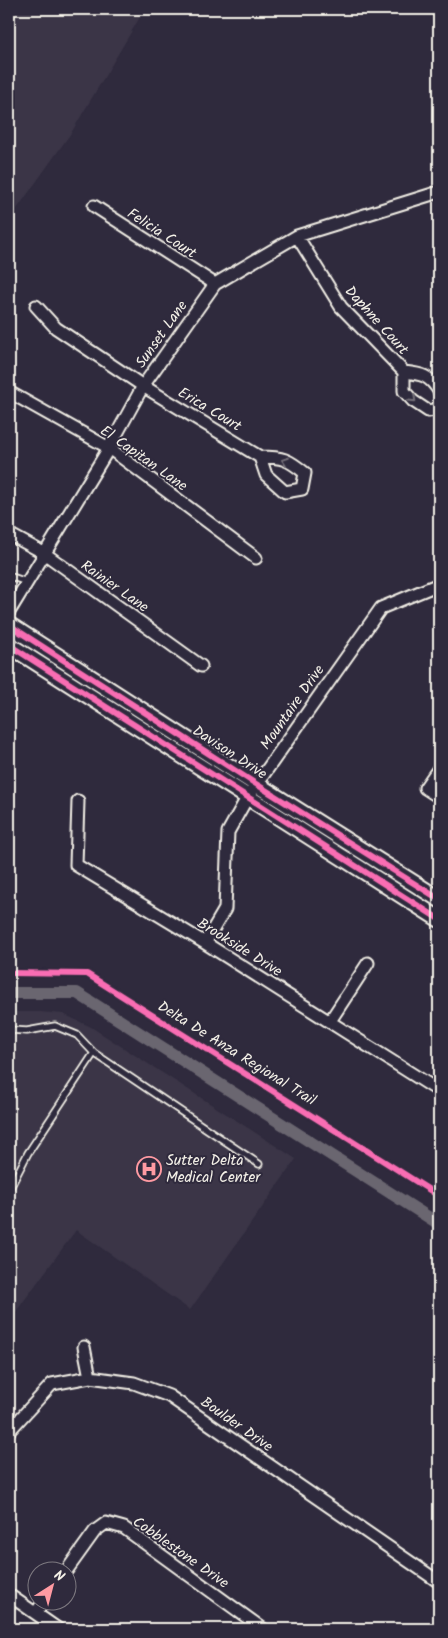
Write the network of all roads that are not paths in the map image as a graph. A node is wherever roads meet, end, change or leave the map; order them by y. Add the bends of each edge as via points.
1 (439, 192) edge
2 (94, 206) dead end
3 (297, 236) junction
4 (214, 284) junction
5 (36, 306) dead end
6 (404, 372) junction
7 (143, 386) junction
8 (439, 391) edge
9 (9, 392) edge
10 (439, 409) edge
11 (109, 448) junction
12 (260, 457) dead end
13 (9, 534) edge
14 (44, 554) junction
15 (256, 558) dead end
16 (9, 576) edge
17 (27, 582) junction
18 (438, 588) edge
19 (9, 612) edge
20 (9, 625) edge
21 (9, 645) edge
22 (201, 666) dead end
23 (439, 768) edge
24 (256, 784) junction
25 (439, 797) edge
26 (247, 798) junction
27 (78, 801) dead end
28 (439, 899) edge
29 (439, 919) edge
30 (205, 942) junction
31 (368, 963) dead end
32 (330, 1021) junction
33 (9, 1030) edge
34 (94, 1053) junction
35 (439, 1091) edge
36 (259, 1164) dead end
37 (9, 1190) edge
38 (84, 1347) dead end
39 (90, 1377) junction
40 (9, 1431) edge
41 (73, 1560) edge
42 (439, 1582) edge
43 (9, 1595) edge
44 (38, 1610) edge
45 (36, 1613) junction
46 (58, 1629) edge
47 (263, 1629) edge

1 - 3 street, Sunset Lane
2 - 4 street, Felicia Court
3 - 4 street, Sunset Lane
3 - 6 street, Daphne Court via 341,307
4 - 7 street, Sunset Lane
5 - 7 street, Erica Court via 56,328
6 - 8 street, Daphne Court via 422,374
6 -> 10 street, Daphne Court via 404,391 413,401 428,411
7 - 11 street, Sunset Lane
7 - 12 street, Erica Court
9 - 11 street, El Capitan Lane
11 - 14 street, Sunset Lane
11 - 15 street, El Capitan Lane
13 - 14 street, Rainier Lane
14 - 17 street, Sunset Lane
14 - 22 street, Rainier Lane
16 - 17 lane
17 - 19 street, Sunset Lane
18 - 24 street, Mountaire Drive via 381,608
20 - 24 main road, Davison Drive
21 - 26 main road, Davison Drive
23 - 25 street via 425,788
24 - 26 street, Mountaire Drive
24 - 28 main road, Davison Drive
26 - 29 main road, Davison Drive
26 - 30 street, Mountaire Drive via 228,832 225,909
27 - 30 street, Brookside Drive via 76,865
30 - 32 street, Brookside Drive
31 - 32 street
32 - 35 street, Brookside Drive
33 - 34 lane via 55,1026 77,1036
34 - 36 lane
34 - 37 lane via 28,1153
38 - 39 street
39 - 40 street, Boulder Drive via 52,1384
39 - 42 street, Boulder Drive via 134,1383 169,1396
41 - 47 street, Cobblestone Drive via 95,1531 106,1523 124,1528
43 - 45 street
44 - 45 street
45 - 46 street

